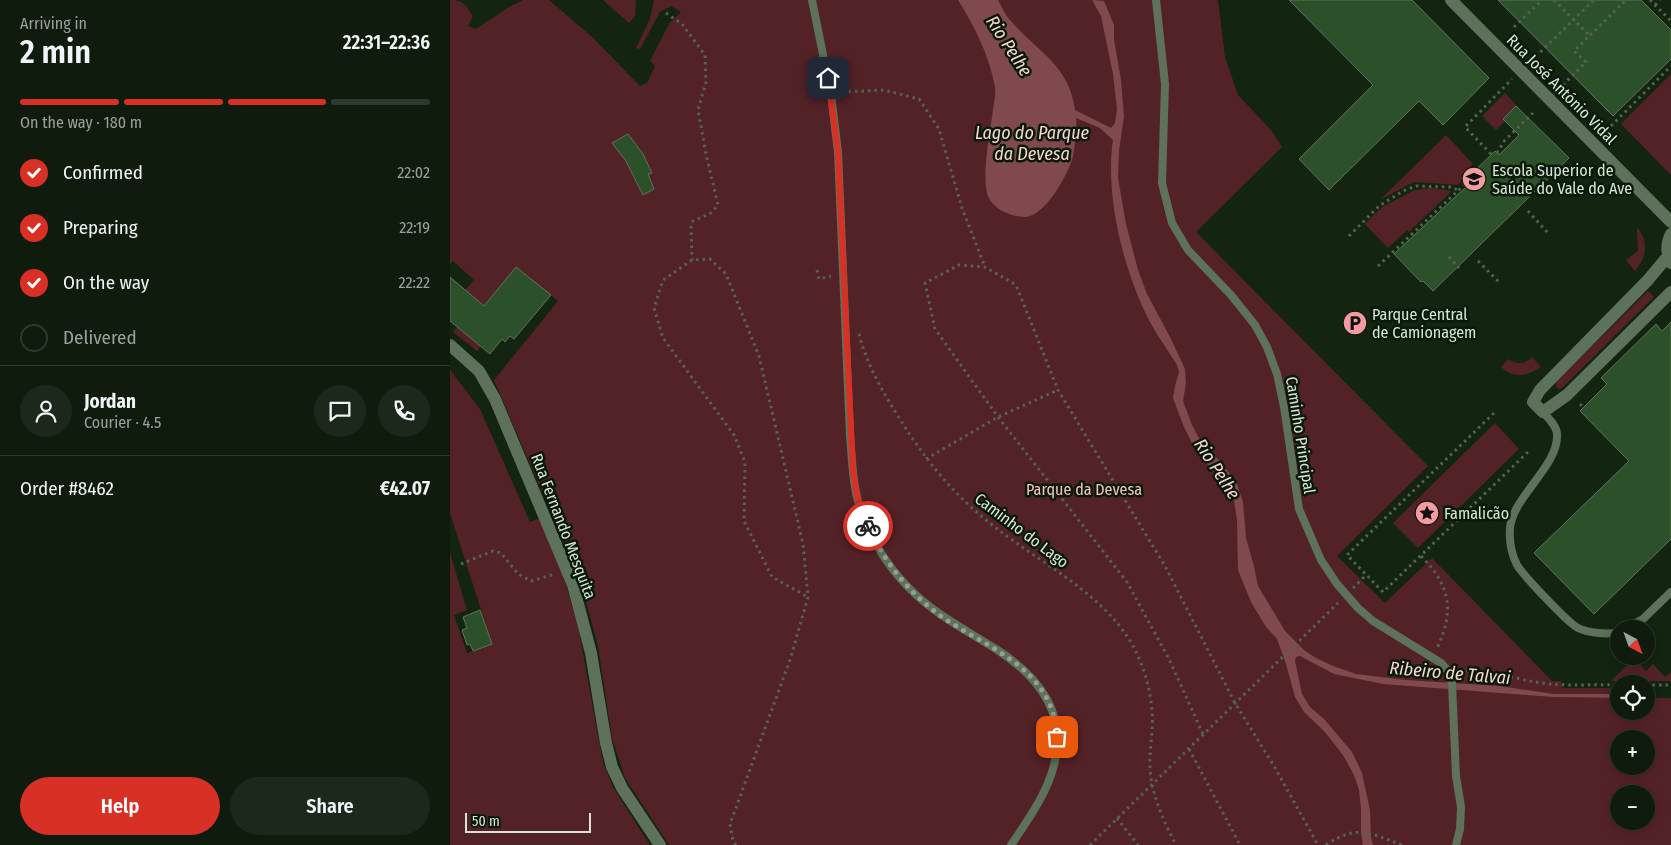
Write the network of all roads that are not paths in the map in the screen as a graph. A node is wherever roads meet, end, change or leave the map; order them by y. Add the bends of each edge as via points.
1 (812, 0) edge
2 (1156, 0) edge
3 (1451, 0) edge
4 (1671, 222) edge
5 (1671, 234) edge
6 (1669, 259) edge
7 (1671, 292) edge
8 (450, 345) edge
9 (1543, 412) junction
10 (1671, 592) edge
11 (1641, 620) edge
12 (1610, 632) edge
13 (660, 845) edge
14 (1011, 845) edge
15 (1456, 845) edge

1 - 14 lane via 831,94 838,152 853,471 857,496 874,539 909,588 941,616 998,650 1031,676 1044,693 1054,716 1057,748 1054,766 1046,787
2 - 15 lane, Caminho Principal via 1165,84 1162,183 1172,223 1188,250 1231,295 1267,347 1284,407 1299,509 1321,560 1346,595 1373,621 1432,656 1448,671 1452,683 1456,776 1461,807
3 - 4 street, Rua José António Vidal
5 - 6 street via 1667,245
6 - 9 street via 1540,390 1533,402
7 - 9 street via 1568,395
8 - 13 street, Rua Fernando Mesquita via 470,361 486,381 563,558 591,653 612,766 622,788
9 - 12 lane via 1557,433 1554,451 1518,508 1510,525 1509,543 1518,566 1566,620 1579,628
10 - 11 lane

